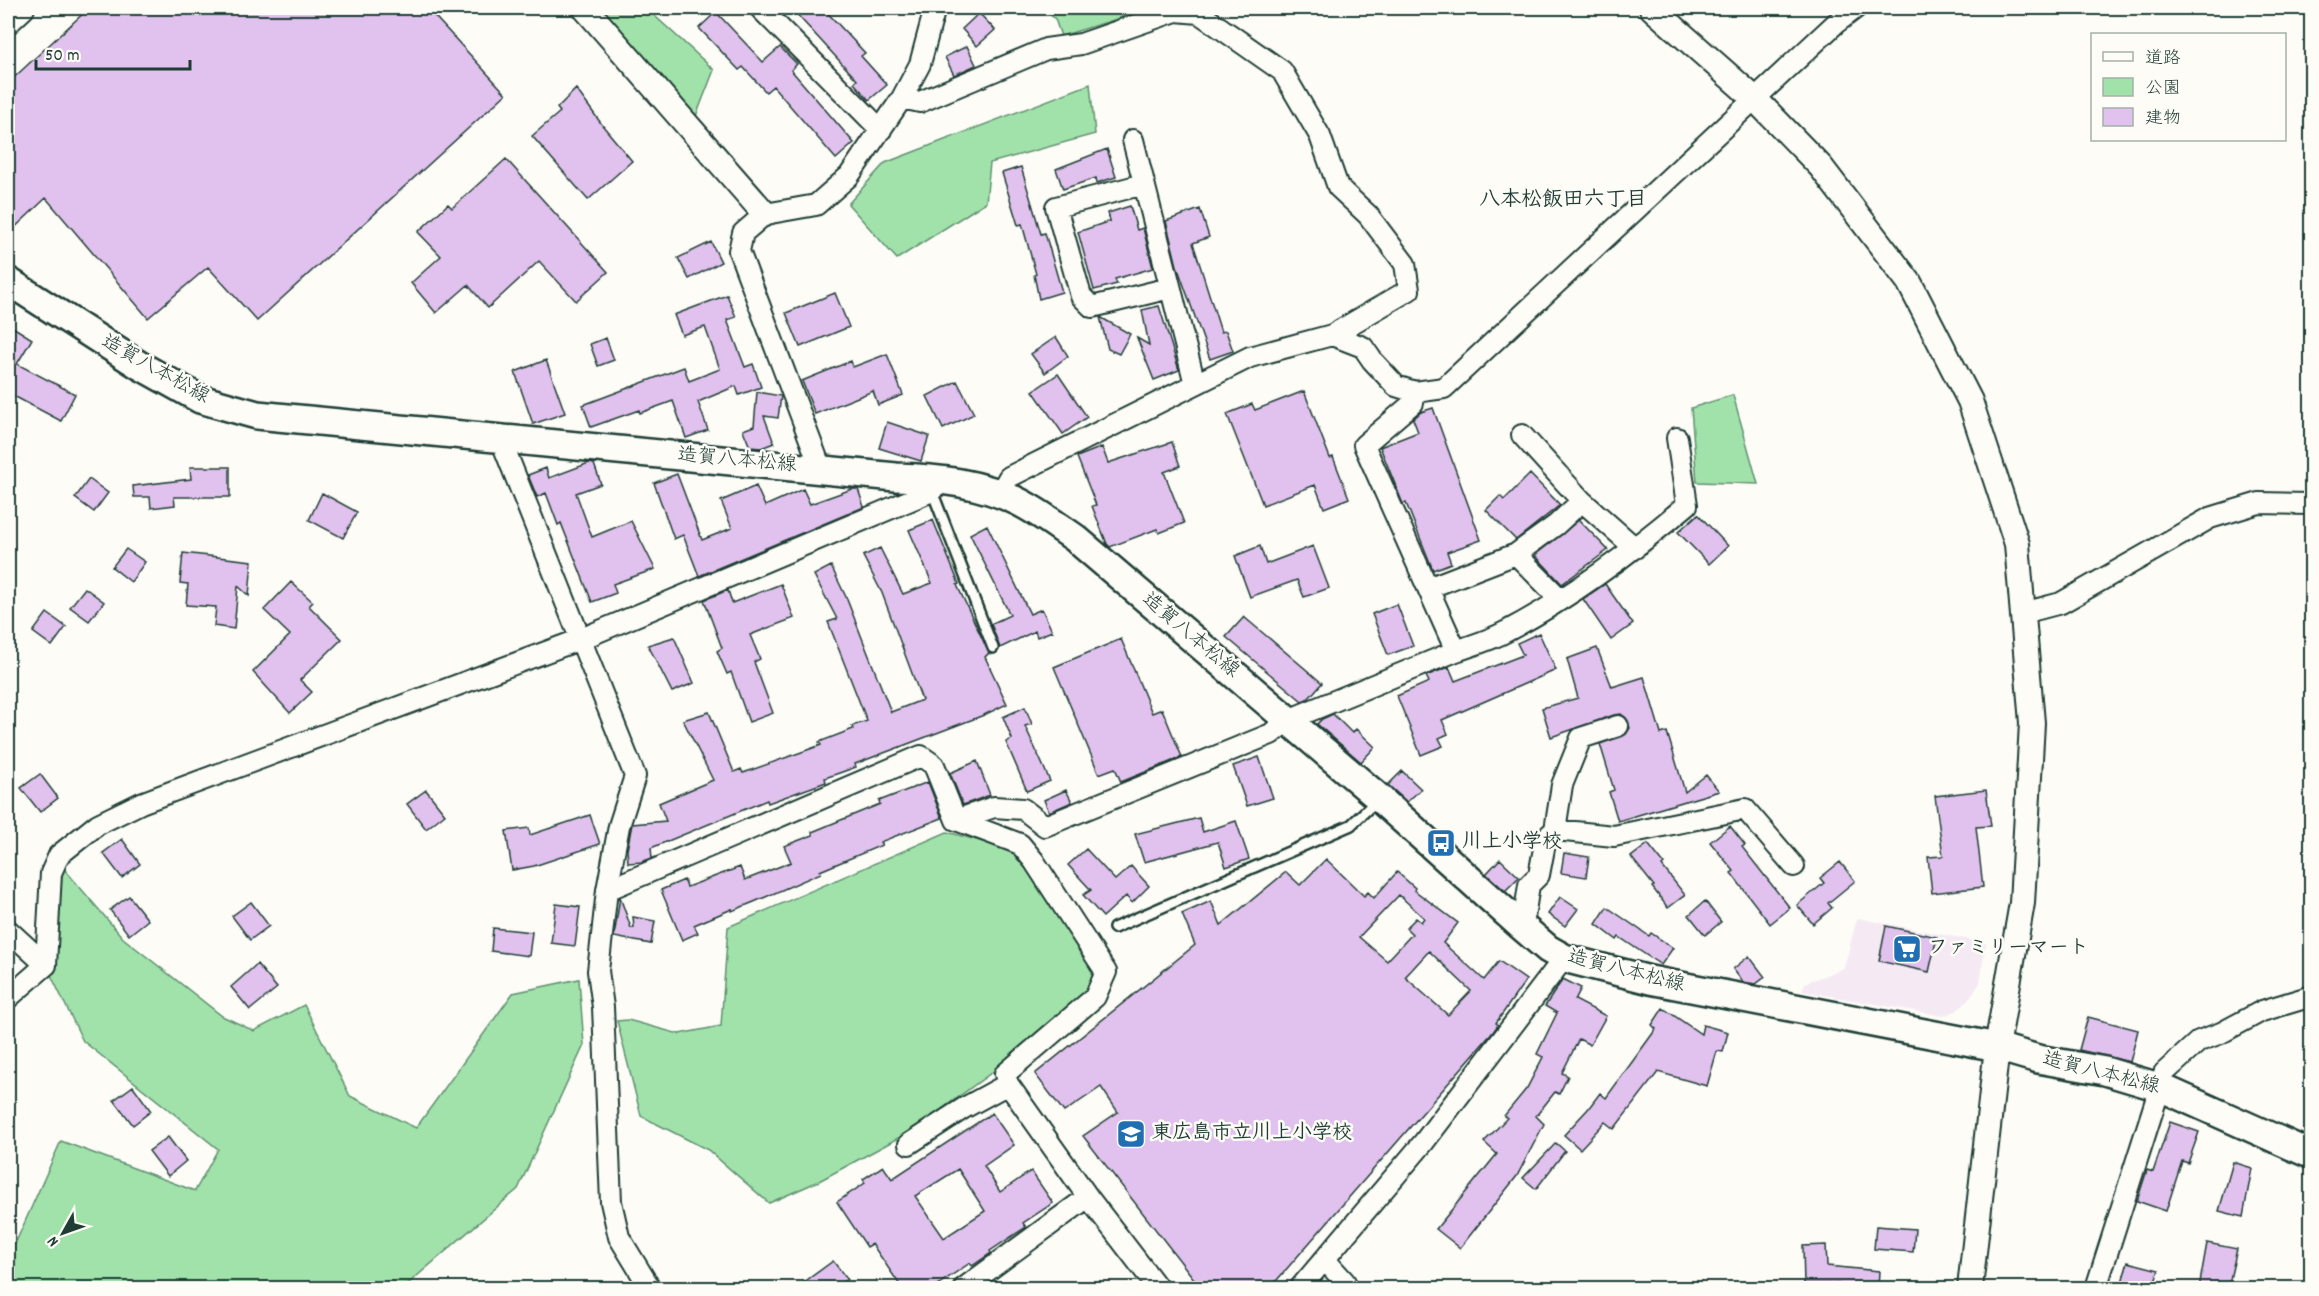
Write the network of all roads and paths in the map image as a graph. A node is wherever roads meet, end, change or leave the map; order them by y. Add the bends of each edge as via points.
1 (22, 8) edge
2 (585, 8) edge
3 (760, 8) edge
4 (935, 8) edge
5 (1652, 8) edge
6 (1856, 8) edge
7 (1832, 15) edge
8 (8, 21) edge
9 (902, 98) junction
10 (1756, 100) junction
11 (881, 130) junction
12 (1133, 140) dead end
13 (1144, 184) junction
14 (765, 214) junction
15 (8, 281) edge
16 (1170, 288) junction
17 (1332, 335) junction
18 (1195, 384) junction
19 (1415, 392) junction
20 (1522, 435) dead end
21 (1677, 438) dead end
22 (501, 440) junction
23 (821, 469) junction
24 (935, 485) junction
25 (1000, 493) junction
26 (1582, 501) junction
27 (2312, 504) edge
28 (1635, 548) junction
29 (1516, 554) junction
30 (1428, 588) junction
31 (1560, 599) junction
32 (2023, 613) junction
33 (581, 639) junction
34 (993, 648) dead end
35 (1456, 651) junction
36 (1288, 720) junction
37 (1618, 726) dead end
38 (1379, 798) junction
39 (956, 820) junction
40 (1555, 830) junction
41 (1794, 866) dead end
42 (608, 890) junction
43 (1520, 925) junction
44 (1114, 928) dead end
45 (8, 930) edge
46 (1564, 958) junction
47 (46, 965) junction
48 (2312, 996) edge
49 (8, 998) edge
50 (1997, 1047) junction
51 (1008, 1084) junction
52 (2162, 1088) junction
53 (909, 1144) dead end
54 (2312, 1155) edge
55 (1088, 1197) junction
56 (1325, 1260) junction
57 (649, 1288) edge
58 (964, 1288) edge
59 (1158, 1288) edge
60 (1300, 1288) edge
61 (1347, 1288) edge
62 (1970, 1288) edge
63 (2096, 1288) edge

1 - 8 street
2 - 14 street
3 - 11 street
4 - 9 street via 920,64
5 - 10 street
6 - 7 street
7 - 10 street
9 - 11 street
9 - 17 street via 920,102 1046,49 1081,44 1176,10 1199,13 1282,71 1320,136 1338,187 1368,216 1405,264 1409,290
10 - 19 street via 1444,388
10 - 32 street via 1821,167 1909,282 1970,401 2017,544
11 - 14 street via 849,176 816,205
12 - 13 street
13 - 16 street
13 - 16 street via 1056,207 1082,296 1092,307
14 - 23 street via 743,233 740,251
15 - 22 main road, 造賀八本松線 via 200,399 257,415
16 - 18 street
17 - 18 street via 1250,357
17 - 19 street via 1363,346 1396,386
18 - 25 street via 1009,477
19 - 30 street via 1413,403 1364,445
20 - 26 street
21 - 28 street via 1687,505
22 - 23 main road, 造賀八本松線
22 - 33 street
23 - 24 main road, 造賀八本松線
24 - 25 main road, 造賀八本松線
24 - 33 street
24 - 34 lane
25 - 36 main road, 造賀八本松線 via 1075,538
26 - 28 street
26 - 29 street
27 - 32 street via 2259,503 2210,518 2061,603
28 - 31 street
29 - 30 street
29 - 31 street
30 - 35 street
31 - 35 street via 1506,632
32 - 50 street via 2032,723 2023,892
33 - 42 street via 635,776 619,826
33 - 47 street via 141,803 98,824 58,855 51,873
35 - 36 street
36 - 38 main road, 造賀八本松線
36 - 39 street via 1271,734 1046,826 1023,809 994,807
37 - 40 street via 1581,738 1562,785
38 - 43 main road, 造賀八本松線
38 - 44 lane via 1351,825
39 - 42 street via 934,765 921,756
39 - 51 street via 1020,844 1106,972 1095,997 1005,1074
40 - 41 street via 1614,836 1745,809
40 - 43 street via 1546,838 1539,875 1529,885
42 - 57 street via 598,971 611,1202 619,1237
43 - 46 main road, 造賀八本松線
45 - 47 street
46 - 50 main road, 造賀八本松線 via 1650,980
46 - 56 street via 1424,1142
47 - 49 street
48 - 52 street via 2262,1011 2199,1041 2164,1073
50 - 52 main road, 造賀八本松線
50 - 62 street
51 - 53 street
51 - 55 street
52 - 54 main road, 造賀八本松線
52 - 63 street
55 - 58 street
55 - 59 street
56 - 60 street
56 - 61 street

